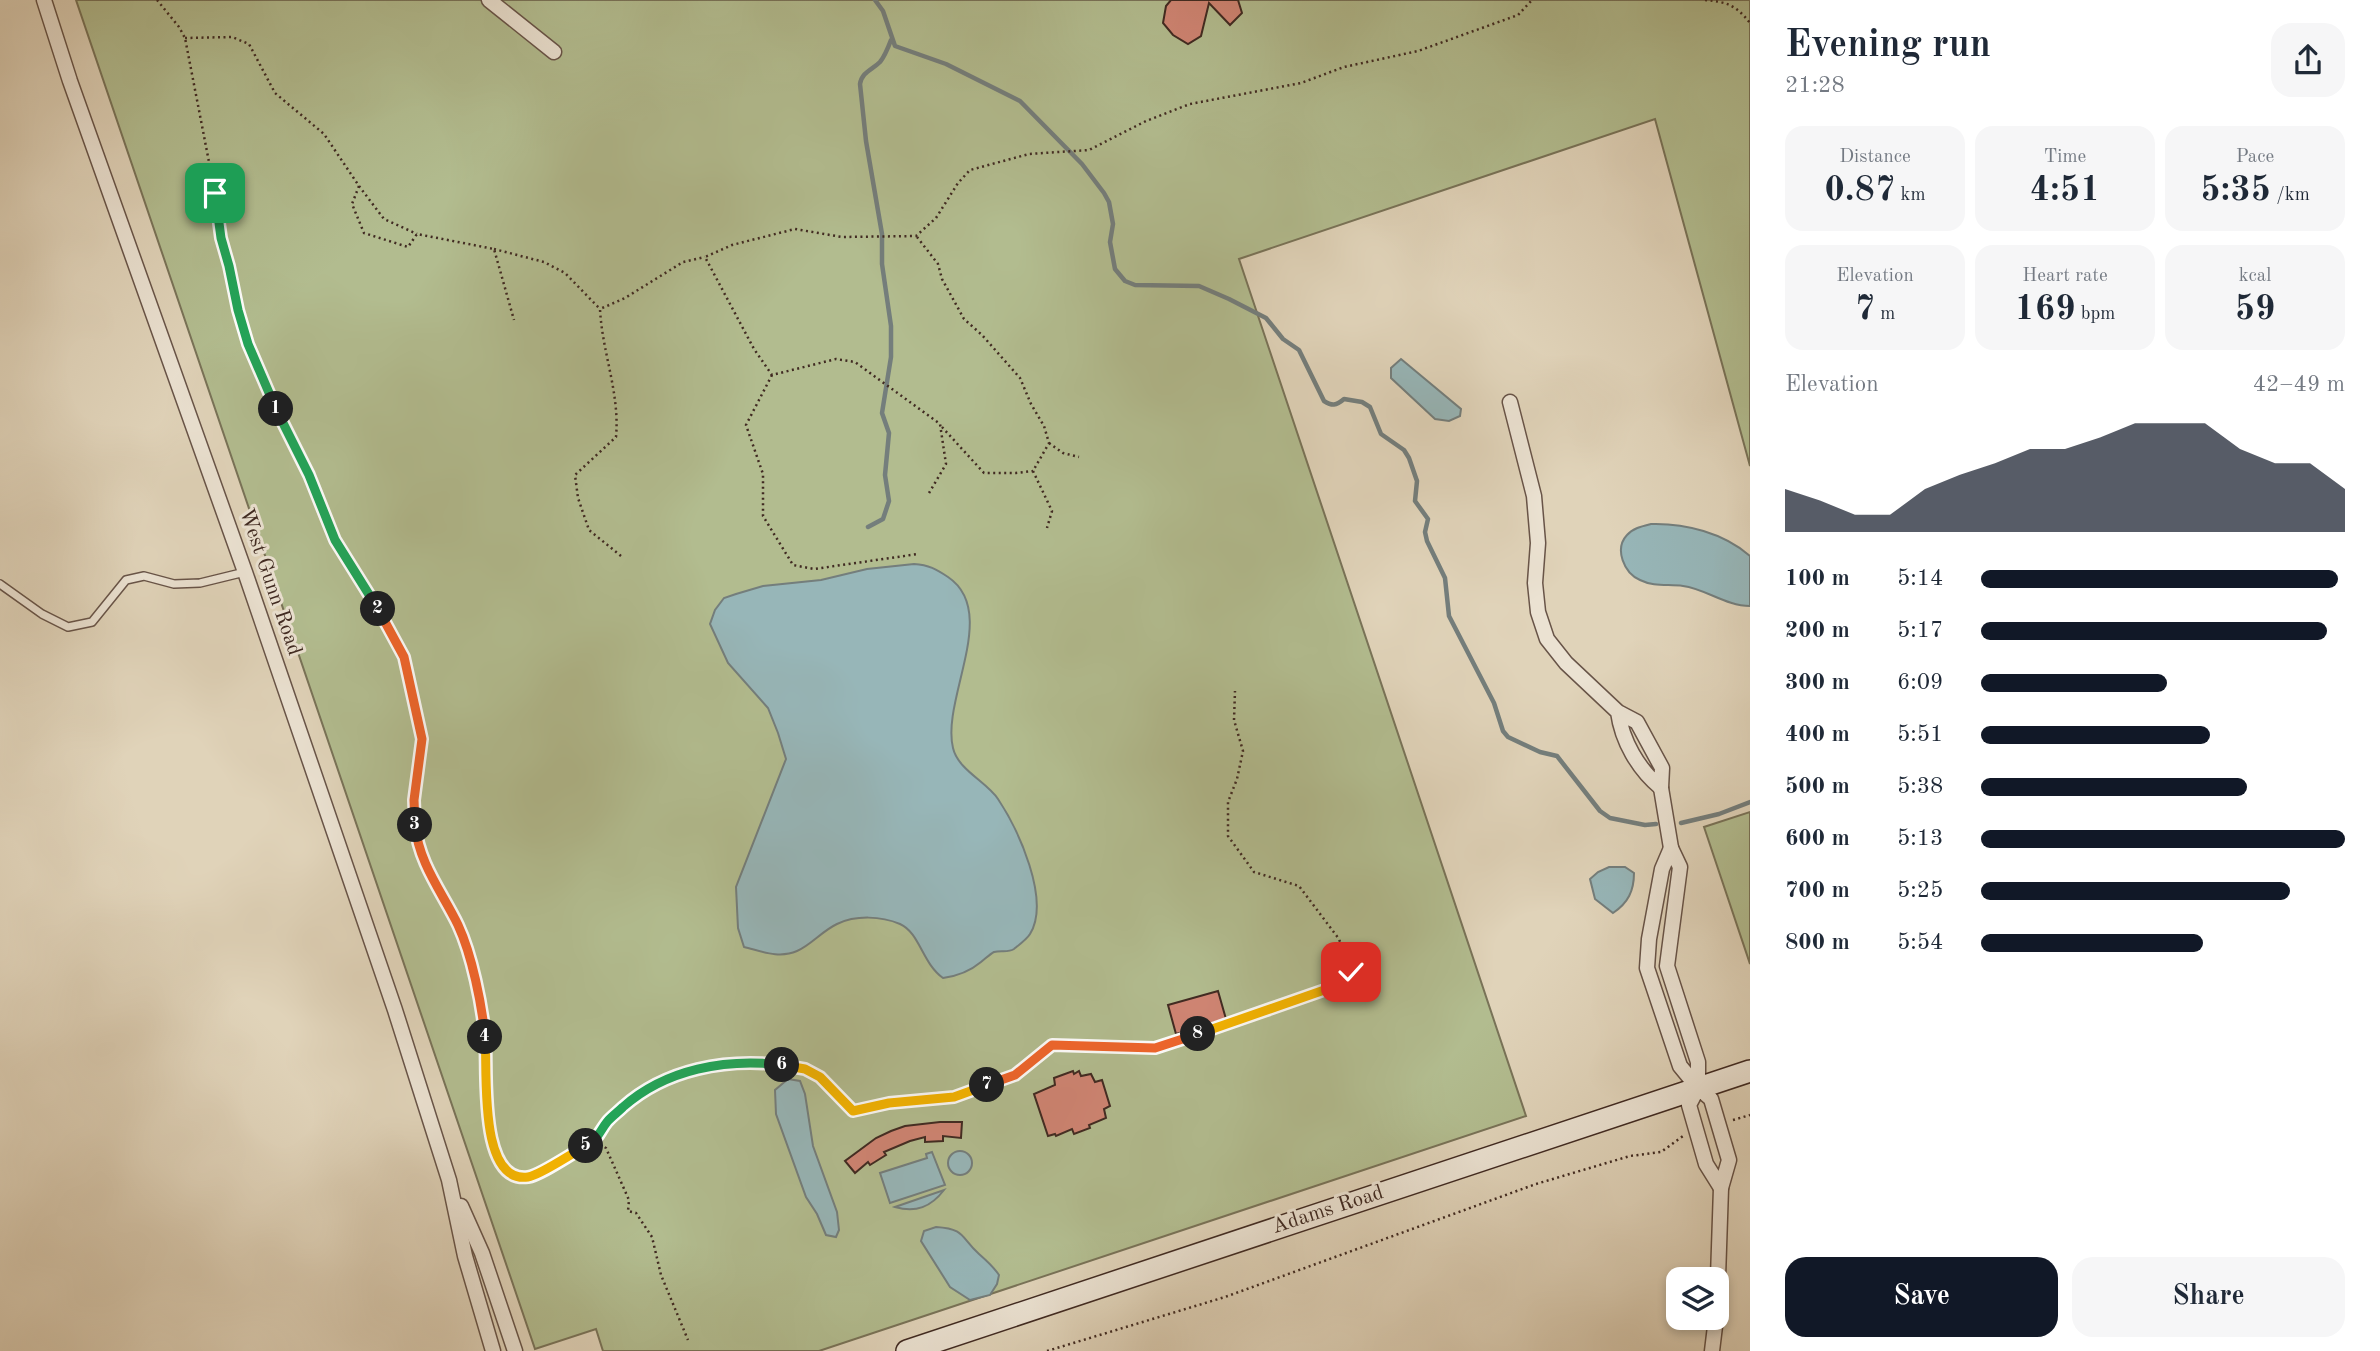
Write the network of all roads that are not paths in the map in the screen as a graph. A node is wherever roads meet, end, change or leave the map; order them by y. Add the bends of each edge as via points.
1 (44, 0) edge
2 (489, 0) edge
3 (554, 52) dead end
4 (1510, 402) dead end
5 (245, 572) junction
6 (0, 584) edge
7 (1671, 848) junction
8 (1668, 952) junction
9 (1648, 954) junction
10 (1750, 1071) edge
11 (1698, 1088) junction
12 (449, 1180) junction
13 (1721, 1188) junction
14 (1718, 1267) edge
15 (1715, 1330) edge
16 (493, 1351) edge
17 (514, 1351) edge
18 (907, 1351) edge
19 (1712, 1351) edge

1 - 5 street, West Gunn Road
2 - 3 street
4 - 7 street via 1534,496 1535,583 1546,639 1618,712 1620,732 1646,775 1661,788
5 - 6 lane via 200,583 174,584 144,576 126,580 92,622 68,627
5 - 12 street, West Gunn Road
7 - 8 street via 1680,867
7 - 9 street via 1662,869
8 - 9 street
8 - 11 street via 1667,966 1698,1062
9 - 11 street via 1647,968 1679,1066
10 - 11 main road, Adams Road
11 - 13 street via 1689,1105 1706,1164
11 - 13 street via 1711,1099 1729,1160
11 - 18 main road, Adams Road
12 - 16 street, West Gunn Road
12 - 17 street, West Gunn Road via 482,1253
13 - 14 street
15 - 19 street

